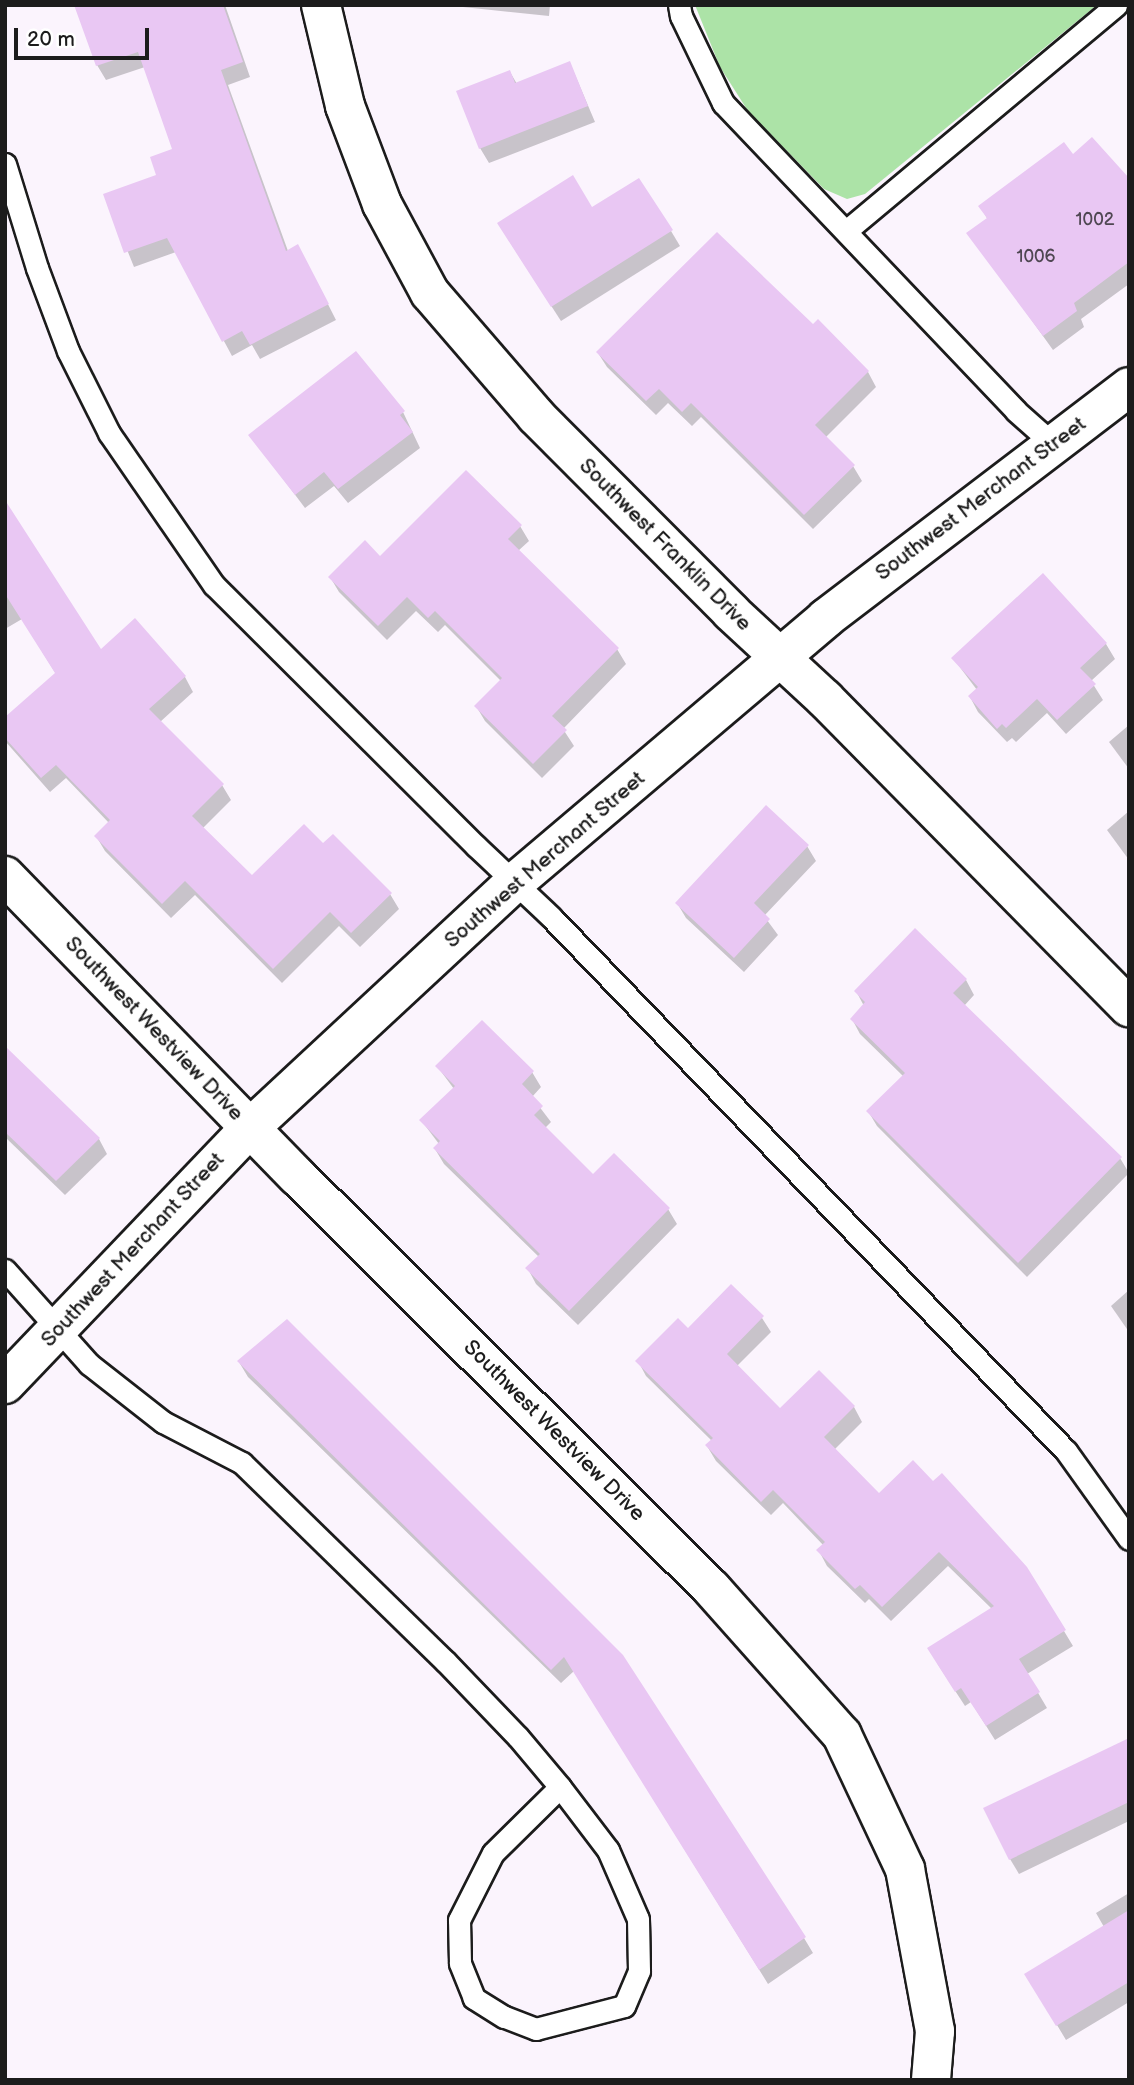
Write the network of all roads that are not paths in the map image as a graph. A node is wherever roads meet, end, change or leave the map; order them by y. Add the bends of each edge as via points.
1 (321, 5) edge
2 (679, 5) edge
3 (1116, 5) edge
4 (5, 164) edge
5 (846, 231) junction
6 (1129, 387) edge
7 (1052, 443) junction
8 (779, 657) junction
9 (5, 876) edge
10 (514, 883) junction
11 (1129, 1007) edge
12 (250, 1128) junction
13 (5, 1270) edge
14 (58, 1331) junction
15 (5, 1384) edge
16 (1129, 1539) edge
17 (560, 1787) junction
18 (931, 2080) edge

1 - 8 street, Southwest Franklin Drive via 345,106 377,191 430,293 536,416
2 - 5 lane via 723,103
3 - 5 lane
4 - 10 lane via 68,351 103,422 214,585
5 - 7 lane via 1016,411
6 - 7 street, Southwest Merchant Street
7 - 8 street, Southwest Merchant Street
8 - 10 street, Southwest Merchant Street
8 - 11 street, Southwest Franklin Drive
9 - 12 street, Southwest Westview Drive
10 - 12 street, Southwest Merchant Street
10 - 16 lane via 1066,1451
12 - 14 street, Southwest Merchant Street
12 - 18 street, Southwest Westview Drive via 712,1589 842,1735 905,1869 935,2031
13 - 14 lane
14 - 15 street, Southwest Merchant Street
14 - 17 lane via 89,1364 163,1422 242,1463 445,1661
17 - 17 lane via 608,1850 638,1919 639,1971 624,2006 536,2029 504,2018 474,1998 460,1963 458,1920 494,1853

